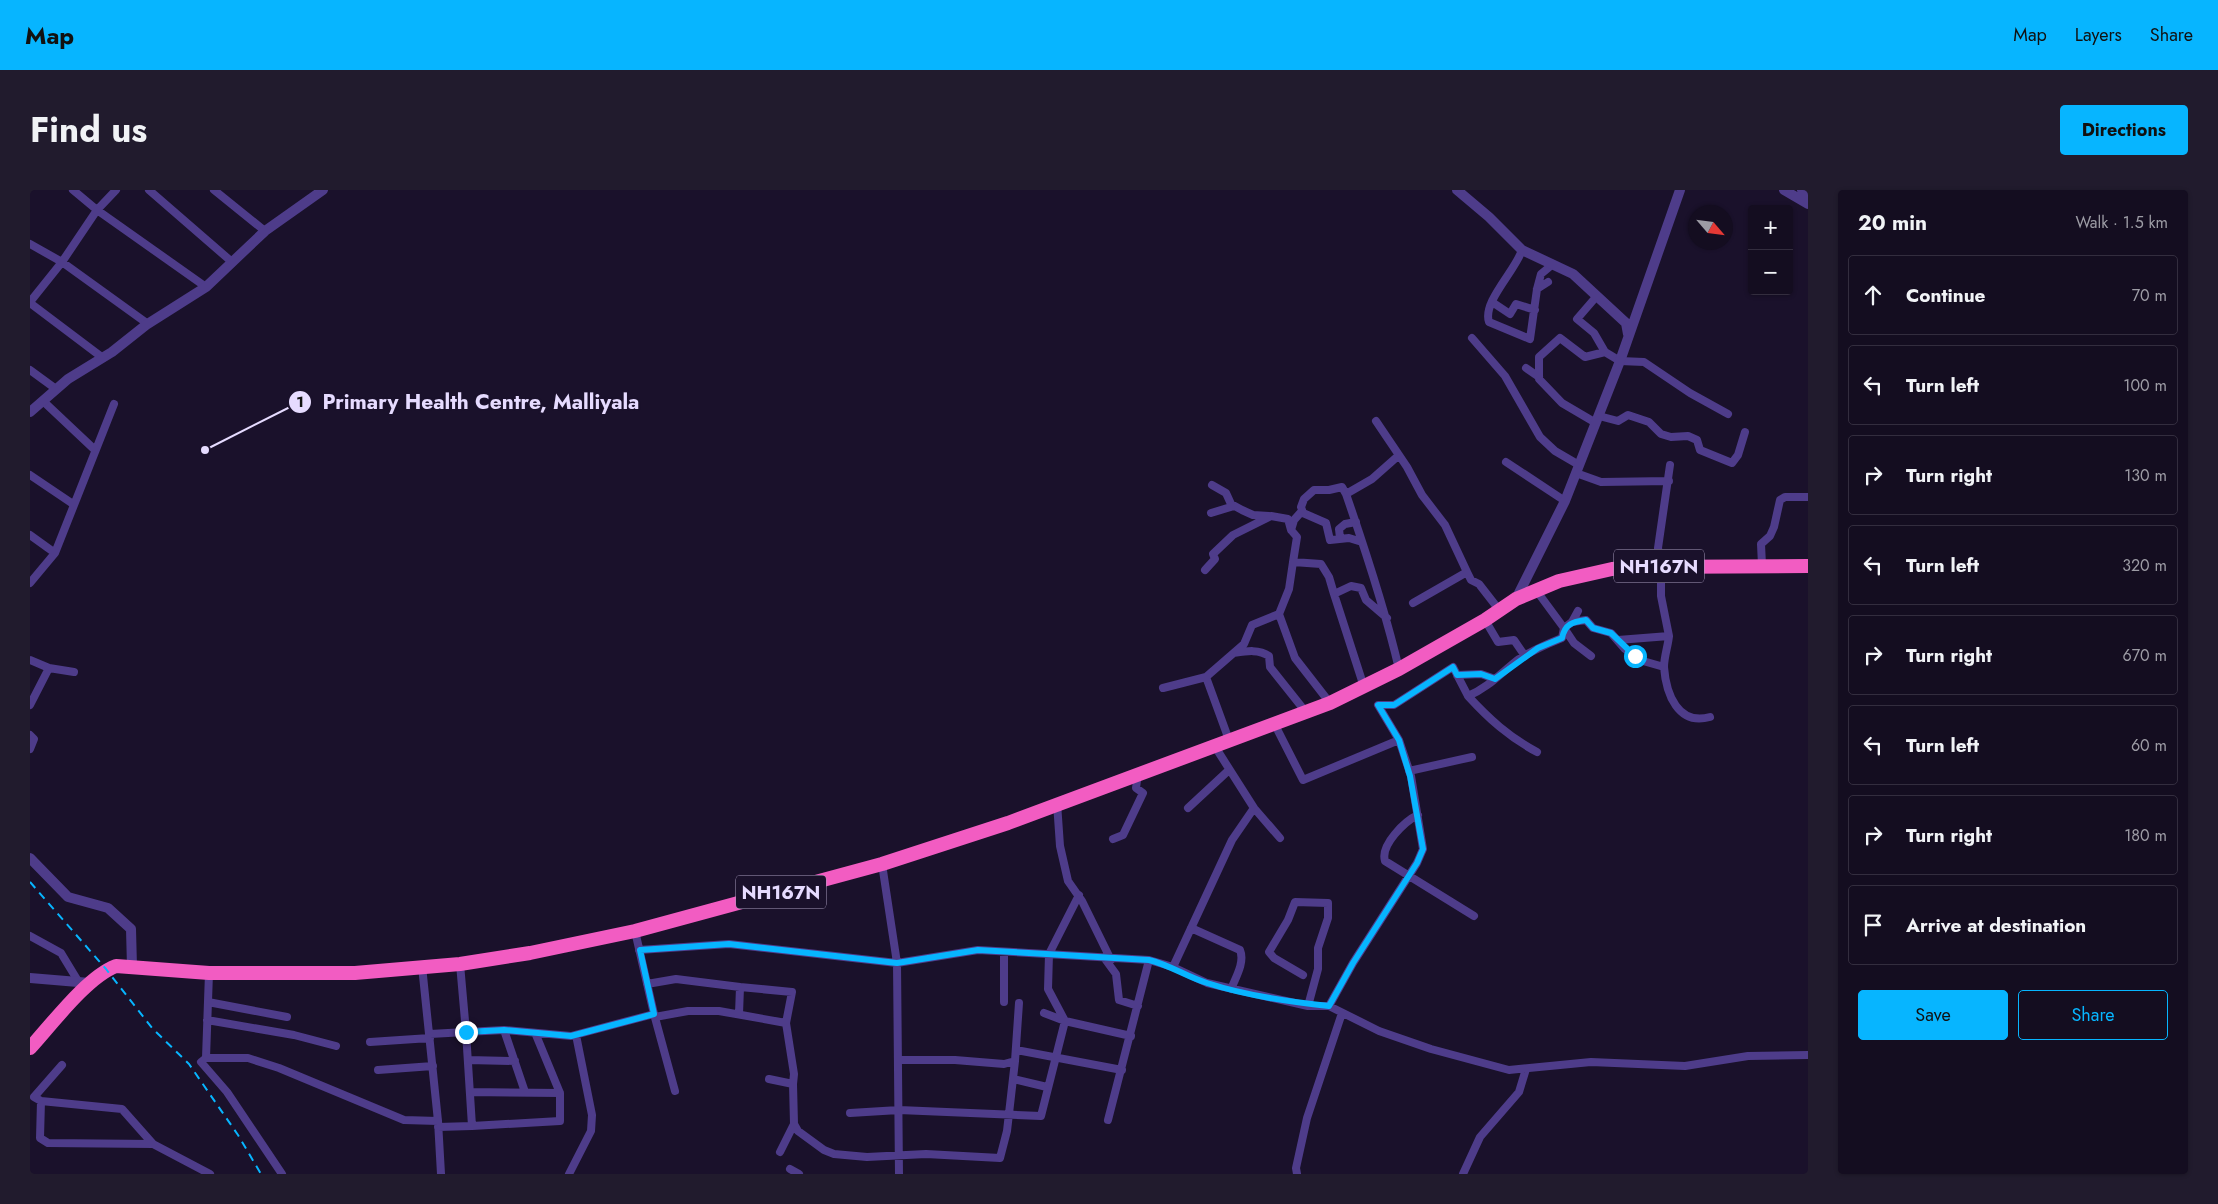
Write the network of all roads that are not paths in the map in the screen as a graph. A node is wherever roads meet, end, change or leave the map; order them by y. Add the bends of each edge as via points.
1 (73, 190) edge
2 (116, 190) edge
3 (149, 190) edge
4 (214, 190) edge
5 (1457, 190) edge
6 (1680, 190) edge
7 (1784, 190) edge
8 (1802, 190) edge
9 (315, 192) edge
10 (1808, 194) edge
11 (1808, 204) edge
12 (97, 210) junction
13 (265, 231) junction
14 (30, 244) edge
15 (1522, 250) junction
16 (62, 262) junction
17 (232, 262) junction
18 (1553, 264) junction
19 (1548, 282) dead end
20 (206, 287) junction
21 (1537, 289) junction
22 (1596, 297) junction
23 (1492, 302) junction
24 (30, 303) edge
25 (1535, 310) junction
26 (148, 324) junction
27 (1472, 338) dead end
28 (1627, 343) junction
29 (1605, 352) junction
30 (103, 358) junction
31 (1620, 361) junction
32 (1526, 368) dead end
33 (30, 370) edge
34 (1539, 377) junction
35 (56, 389) junction
36 (43, 401) junction
37 (114, 404) dead end
38 (30, 412) edge
39 (1728, 414) dead end
40 (1597, 420) junction
41 (1376, 421) dead end
42 (1745, 432) dead end
43 (95, 450) junction
44 (1398, 456) junction
45 (1506, 462) dead end
46 (1670, 466) dead end
47 (1578, 469) junction
48 (30, 475) edge
49 (1669, 481) junction
50 (1212, 485) dead end
51 (1346, 494) junction
52 (1808, 497) edge
53 (1565, 502) junction
54 (73, 504) junction
55 (1234, 506) junction
56 (1302, 512) junction
57 (1211, 513) dead end
58 (1271, 516) junction
59 (1356, 522) junction
60 (1291, 530) junction
61 (30, 535) edge
62 (1340, 538) junction
63 (1362, 542) junction
64 (55, 553) junction
65 (1293, 562) junction
66 (1762, 565) junction
67 (1661, 566) junction
68 (1808, 566) edge
69 (1205, 570) dead end
70 (1467, 572) junction
71 (30, 583) edge
72 (1536, 590) junction
73 (1334, 594) junction
74 (1516, 600) junction
75 (1413, 603) dead end
76 (1500, 611) junction
77 (1578, 611) dead end
78 (1280, 614) junction
79 (1387, 618) junction
80 (1485, 620) junction
81 (1572, 622) junction
82 (1564, 628) junction
83 (1669, 636) junction
84 (1618, 640) junction
85 (1234, 653) junction
86 (1525, 656) junction
87 (1591, 656) dead end
88 (30, 660) edge
89 (1664, 666) junction
90 (49, 668) junction
91 (1399, 669) junction
92 (74, 672) dead end
93 (1457, 675) junction
94 (1206, 677) junction
95 (1495, 679) junction
96 (1364, 687) junction
97 (1163, 688) dead end
98 (1468, 696) junction
99 (1330, 703) junction
100 (30, 705) edge
101 (1305, 711) junction
102 (1710, 717) dead end
103 (1274, 723) junction
104 (30, 735) edge
105 (1229, 740) junction
106 (1399, 740) junction
107 (1214, 745) junction
108 (30, 750) edge
109 (1537, 752) dead end
110 (1472, 757) dead end
111 (1229, 770) junction
112 (1409, 771) junction
113 (1138, 773) junction
114 (1057, 803) junction
115 (1188, 808) dead end
116 (1254, 808) junction
117 (1418, 814) junction
118 (1280, 838) dead end
119 (1113, 839) dead end
120 (30, 858) edge
121 (882, 864) junction
122 (1409, 876) junction
123 (1078, 895) junction
124 (1474, 916) dead end
125 (1191, 928) junction
126 (635, 931) junction
127 (30, 936) edge
128 (640, 950) junction
129 (1004, 952) junction
130 (1048, 954) junction
131 (1108, 959) junction
132 (1149, 960) junction
133 (897, 963) junction
134 (460, 964) junction
135 (422, 966) junction
136 (132, 967) junction
137 (1173, 967) junction
138 (210, 973) junction
139 (1303, 975) dead end
140 (30, 978) edge
141 (84, 982) junction
142 (647, 984) junction
143 (740, 987) junction
144 (1231, 988) junction
145 (208, 1002) junction
146 (1004, 1002) dead end
147 (1019, 1004) dead end
148 (1138, 1006) junction
149 (1308, 1006) junction
150 (1329, 1006) junction
151 (1044, 1013) dead end
152 (1342, 1013) junction
153 (739, 1014) junction
154 (654, 1016) junction
155 (287, 1017) dead end
156 (207, 1020) junction
157 (1065, 1021) junction
158 (786, 1023) junction
159 (504, 1030) junction
160 (466, 1032) junction
161 (536, 1035) junction
162 (576, 1035) junction
163 (430, 1036) junction
164 (1131, 1036) junction
165 (370, 1042) dead end
166 (336, 1046) dead end
167 (30, 1048) edge
168 (1016, 1050) junction
169 (1808, 1055) edge
170 (1056, 1057) junction
171 (206, 1058) junction
172 (468, 1060) junction
173 (899, 1060) junction
174 (515, 1061) junction
175 (1015, 1061) junction
176 (62, 1065) dead end
177 (433, 1066) junction
178 (1526, 1068) junction
179 (378, 1070) dead end
180 (1122, 1070) junction
181 (768, 1079) dead end
182 (1013, 1079) junction
183 (793, 1084) junction
184 (1047, 1087) junction
185 (675, 1091) dead end
186 (470, 1092) junction
187 (525, 1092) junction
188 (560, 1093) junction
189 (31, 1097) edge
190 (42, 1102) junction
191 (899, 1110) junction
192 (850, 1113) dead end
193 (1009, 1115) junction
194 (1108, 1120) dead end
195 (438, 1124) junction
196 (794, 1124) junction
197 (472, 1126) junction
198 (154, 1144) junction
199 (780, 1152) dead end
200 (897, 1155) junction
201 (790, 1169) dead end
202 (281, 1172) edge
203 (210, 1174) edge
204 (441, 1174) edge
205 (569, 1174) edge
206 (798, 1174) edge
207 (899, 1174) edge
208 (1297, 1174) edge
209 (1463, 1174) edge

1 - 12 street
2 - 12 street
3 - 17 street
4 - 13 street
5 - 15 street
6 - 28 street
7 - 11 street
8 - 10 street
9 - 13 street
12 - 16 street
12 - 20 street
13 - 17 street
14 - 16 street
15 - 18 street
15 - 23 street
16 - 24 street
16 - 26 street
17 - 20 street
18 - 21 street via 1541,274
18 - 22 street via 1573,274
19 - 21 street
20 - 26 street
21 - 25 street
22 - 28 street via 1626,323
22 - 29 street via 1578,319 1594,333
23 - 25 street via 1510,314 1516,304
23 - 25 street via 1487,317 1489,322 1522,338 1530,339
24 - 30 street
26 - 30 street
27 - 47 street via 1505,376 1540,437
28 - 31 street
29 - 31 street
29 - 34 street via 1585,357 1560,338 1538,357
30 - 35 street
31 - 39 street via 1644,362
31 - 40 street
32 - 34 street
33 - 35 street
34 - 40 street via 1562,403
35 - 36 street
36 - 38 street
36 - 43 street
37 - 43 street
40 - 42 street via 1618,421 1628,415 1649,422 1661,434 1697,440 1700,450 1732,462 1738,455
40 - 47 street
41 - 44 street
43 - 54 street
44 - 51 street via 1372,479
44 - 70 street via 1445,525
45 - 53 street
46 - 49 street
47 - 49 street via 1601,482
47 - 53 street
48 - 54 street
49 - 67 street via 1658,548
50 - 55 street via 1226,493
51 - 56 street via 1342,487 1314,490 1304,499
51 - 59 street
52 - 66 street via 1780,500 1774,528 1761,544
53 - 74 street
54 - 64 street
55 - 57 street
55 - 58 street via 1253,515
56 - 60 street via 1294,520
56 - 62 street via 1326,522 1330,540
58 - 60 street via 1288,519
58 - 69 street via 1233,535 1213,554 1215,559
59 - 62 street via 1339,529
59 - 63 street
60 - 65 street via 1297,537
61 - 64 street
62 - 63 street
63 - 79 street
64 - 71 street
65 - 73 street via 1321,564
65 - 78 street via 1289,589
66 - 67 highway, NH167N
66 - 68 highway, NH167N
67 - 72 highway, NH167N via 1588,573
67 - 83 street via 1661,596
70 - 75 street
70 - 76 street via 1470,580 1479,584
72 - 74 highway, NH167N
72 - 82 street
73 - 79 street via 1351,586 1361,588 1366,600
73 - 96 street
74 - 76 highway, NH167N
76 - 80 highway, NH167N
77 - 81 street
78 - 85 street via 1252,625 1244,644
78 - 99 street via 1295,658
79 - 91 street
80 - 86 street via 1498,642 1514,640
80 - 91 highway, NH167N
81 - 82 street
81 - 84 street via 1586,620 1593,628 1611,633
82 - 86 street via 1562,638
82 - 87 street via 1574,643
83 - 84 street
83 - 89 street
84 - 89 street via 1643,661
85 - 94 street
85 - 101 street via 1250,650 1269,656 1270,667
86 - 95 street
88 - 90 street
89 - 102 street via 1670,691 1683,715 1699,720
90 - 92 street
90 - 100 street
91 - 96 highway, NH167N
93 - 95 street via 1481,674
93 - 98 street
93 - 106 street via 1453,667 1394,705 1378,705
94 - 97 street
94 - 105 street
95 - 98 street
96 - 99 highway, NH167N
98 - 109 street via 1493,723
99 - 101 highway, NH167N
101 - 103 highway, NH167N
103 - 105 highway, NH167N
103 - 106 street via 1302,780
104 - 108 street via 34,739
105 - 107 highway, NH167N
106 - 112 street
107 - 111 street
107 - 113 highway, NH167N
110 - 112 street
111 - 115 street
111 - 116 street
112 - 117 street
113 - 114 highway, NH167N
113 - 119 street via 1136,788 1143,793 1123,835
114 - 121 highway, NH167N via 971,836
114 - 123 street via 1060,846 1068,881
116 - 118 street
116 - 125 street via 1232,840
117 - 122 street via 1423,849
117 - 122 street via 1400,827 1383,856 1385,861
120 - 136 street via 68,897 108,908 131,929
121 - 126 highway, NH167N
121 - 133 street
122 - 124 street
122 - 150 street
123 - 130 street
123 - 131 street
125 - 137 street
125 - 144 street via 1242,953 1240,968
126 - 128 street
126 - 134 highway, NH167N
127 - 141 street via 61,953
128 - 133 street via 729,944
128 - 142 street
129 - 130 street
129 - 133 street via 978,950
129 - 146 street
130 - 131 street
130 - 157 street via 1048,989
131 - 132 street
131 - 148 street via 1116,974 1119,1000
132 - 137 street
132 - 148 street
133 - 173 street
134 - 135 highway, NH167N
134 - 160 street
135 - 138 highway, NH167N via 323,975
135 - 163 street
136 - 138 highway, NH167N
136 - 141 highway, NH167N via 106,969
137 - 144 street via 1207,983
138 - 145 street
139 - 149 street via 1269,952 1295,902 1328,903 1328,918 1318,948 1318,969
140 - 141 street
141 - 167 highway, NH167N
142 - 143 street via 676,979
142 - 154 street
143 - 153 street
143 - 158 street via 792,992
144 - 149 street
145 - 155 street
145 - 156 street
147 - 168 street
148 - 164 street
149 - 150 street
150 - 152 street
151 - 157 street
152 - 178 street via 1379,1031 1430,1049 1509,1070
152 - 208 street via 1306,1118
153 - 154 street via 688,1011
153 - 158 street
154 - 162 street
154 - 185 street
156 - 166 street
156 - 171 street
157 - 164 street
157 - 170 street
158 - 183 street
159 - 160 street
159 - 161 street
159 - 174 street
160 - 163 street
160 - 172 street
161 - 162 street
161 - 188 street
162 - 205 street via 592,1114 591,1130
163 - 165 street
163 - 177 street
164 - 180 street
168 - 170 street
168 - 175 street
169 - 178 street via 1748,1056 1685,1066 1590,1062
170 - 180 street
170 - 184 street
171 - 195 street via 248,1058 404,1120
171 - 202 street via 201,1062 227,1092
172 - 174 street
172 - 186 street
173 - 175 street via 1004,1064
173 - 191 street
174 - 187 street
175 - 182 street
176 - 189 street
177 - 179 street
177 - 195 street
178 - 209 street via 1519,1092 1480,1137
180 - 194 street
181 - 183 street
182 - 184 street
182 - 193 street
183 - 196 street
184 - 193 street via 1041,1116
186 - 187 street
186 - 197 street
187 - 188 street
188 - 197 street via 559,1123
189 - 190 street
190 - 198 street via 122,1109
190 - 198 street via 39,1132 40,1138 48,1144
191 - 192 street
191 - 193 street
191 - 200 street
193 - 200 street via 1008,1132 1000,1158
195 - 197 street
195 - 204 street
196 - 199 street
196 - 200 street via 798,1131 834,1154
198 - 203 street
200 - 207 street
201 - 206 street

